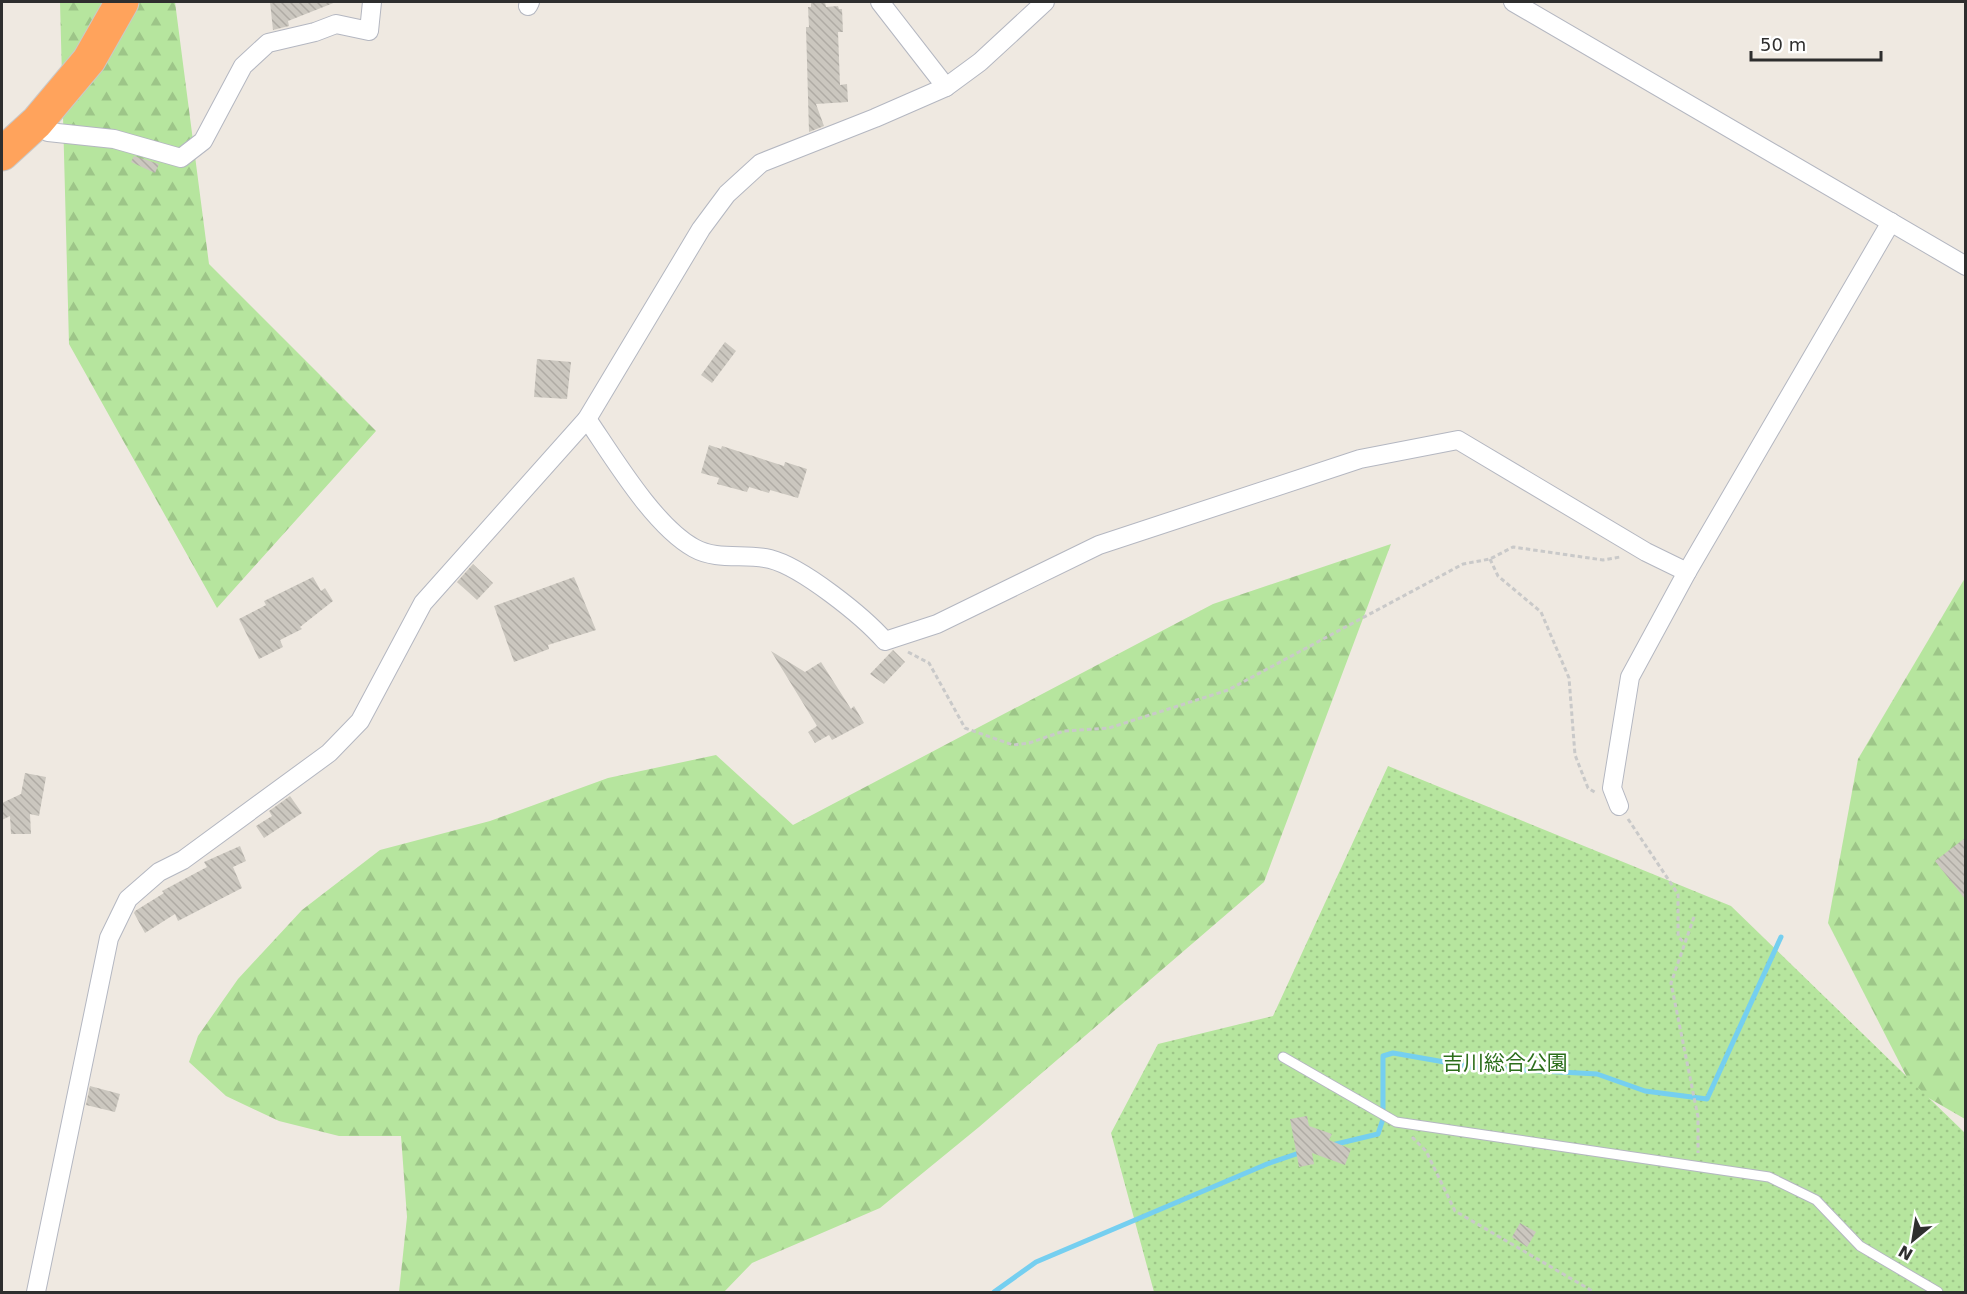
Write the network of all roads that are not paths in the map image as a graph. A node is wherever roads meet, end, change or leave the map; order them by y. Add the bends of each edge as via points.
1 (122, 2) edge
2 (372, 2) edge
3 (880, 2) edge
4 (1045, 2) edge
5 (1513, 2) edge
6 (946, 87) junction
7 (37, 122) junction
8 (2, 154) edge
9 (1891, 222) junction
10 (1965, 266) edge
11 (587, 419) junction
12 (1687, 572) junction
13 (1619, 806) road end
14 (1283, 1057) dead end
15 (36, 1293) edge
16 (1938, 1293) edge

1 - 7 highway via 89,60
2 - 7 street via 369,31 336,24 268,43 243,66 203,141 181,158 114,139 48,132
3 - 6 street
4 - 6 street via 980,62
5 - 9 street
6 - 11 street via 760,163 727,194 701,229
7 - 8 highway
9 - 10 street
9 - 12 street
11 - 12 street via 668,531 709,554 770,559 793,568 873,627 885,641 937,624 1099,545 1360,459 1458,441
11 - 15 street via 423,603 360,721 345,737 329,753 183,860 159,872 128,899 109,938
12 - 13 street via 1630,677 1612,788
14 - 16 lane via 1396,1122 1769,1178 1816,1200 1860,1246

